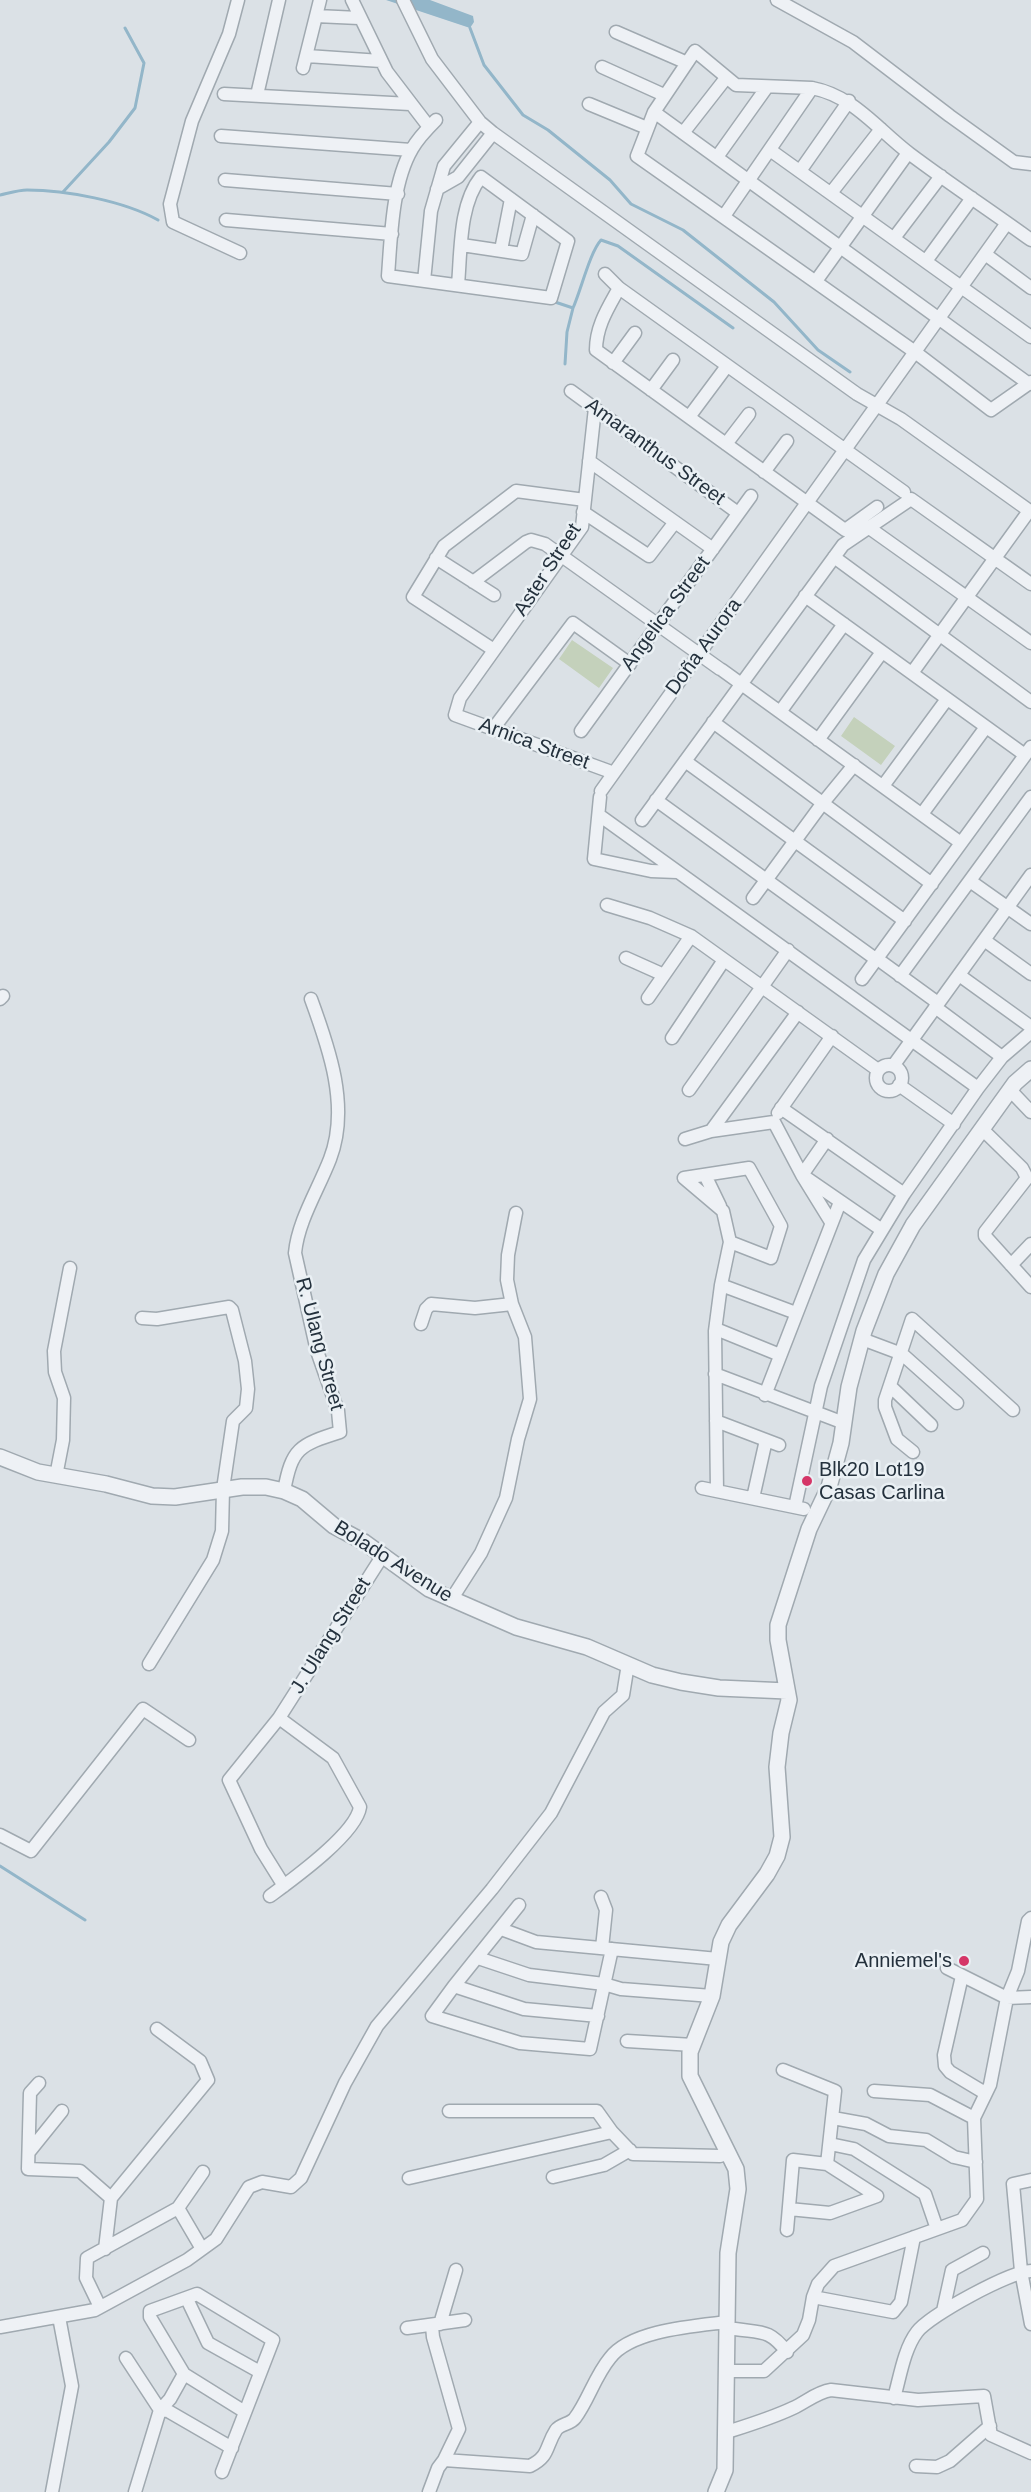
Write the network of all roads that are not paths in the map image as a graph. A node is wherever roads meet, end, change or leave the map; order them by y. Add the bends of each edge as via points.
1 (238, 0) edge
2 (279, 0) edge
3 (320, 0) edge
4 (352, 0) edge
5 (403, 0) edge
6 (777, 0) edge
7 (316, 16) junction
8 (359, 18) junction
9 (616, 32) dead end
10 (381, 61) junction
11 (685, 62) junction
12 (602, 67) dead end
13 (726, 78) junction
14 (766, 87) junction
15 (812, 88) junction
16 (224, 94) dead end
17 (257, 95) junction
18 (664, 95) junction
19 (849, 101) junction
20 (410, 104) junction
21 (589, 104) dead end
22 (654, 112) junction
23 (480, 122) junction
24 (647, 128) junction
25 (880, 129) junction
26 (493, 133) junction
27 (683, 133) junction
28 (221, 136) dead end
29 (459, 149) junction
30 (411, 150) junction
31 (770, 150) junction
32 (908, 153) junction
33 (717, 157) junction
34 (471, 161) junction
35 (1031, 164) edge
36 (800, 171) junction
37 (941, 176) junction
38 (225, 180) dead end
39 (749, 181) junction
40 (437, 189) junction
41 (831, 193) junction
42 (398, 194) junction
43 (972, 198) junction
44 (511, 199) junction
45 (533, 215) junction
46 (724, 216) junction
47 (862, 216) junction
48 (226, 220) dead end
49 (1007, 223) junction
50 (392, 234) junction
51 (894, 238) junction
52 (1031, 240) edge
53 (462, 245) junction
54 (841, 246) junction
55 (501, 250) junction
56 (240, 253) dead end
57 (985, 254) junction
58 (926, 261) junction
59 (605, 274) dead end
60 (424, 281) junction
61 (816, 282) junction
62 (458, 285) junction
63 (962, 286) junction
64 (619, 288) junction
65 (1031, 288) edge
66 (940, 317) junction
67 (635, 333) dead end
68 (1031, 338) edge
69 (915, 352) junction
70 (673, 360) dead end
71 (613, 363) junction
72 (727, 366) junction
73 (1030, 383) edge
74 (651, 390) junction
75 (570, 392) dead end
76 (877, 405) junction
77 (595, 408) junction
78 (749, 414) dead end
79 (689, 417) junction
80 (787, 441) dead end
81 (726, 444) junction
82 (845, 451) junction
83 (589, 461) junction
84 (764, 472) junction
85 (904, 492) dead end
86 (751, 496) dead end
87 (807, 503) junction
88 (584, 506) junction
89 (877, 507) dead end
90 (1030, 512) edge
91 (738, 513) junction
92 (675, 522) junction
93 (868, 527) junction
94 (713, 549) junction
95 (562, 555) junction
96 (834, 557) junction
97 (436, 558) junction
98 (995, 559) junction
99 (473, 582) junction
100 (1031, 584) edge
101 (494, 595) dead end
102 (805, 596) junction
103 (967, 598) junction
104 (658, 624) junction
105 (844, 624) junction
106 (939, 636) junction
107 (1031, 643) edge
108 (494, 650) junction
109 (882, 652) junction
110 (699, 654) junction
111 (630, 664) junction
112 (912, 674) junction
113 (741, 684) junction
114 (947, 699) junction
115 (1031, 702) edge
116 (780, 712) junction
117 (455, 715) joint
118 (713, 722) junction
119 (986, 727) junction
120 (493, 729) junction
121 (581, 732) dead end
122 (819, 740) junction
123 (1028, 751) edge
124 (685, 761) junction
125 (854, 765) junction
126 (614, 773) junction
127 (883, 786) junction
128 (1031, 797) edge
129 (656, 800) junction
130 (822, 804) junction
131 (598, 814) junction
132 (922, 814) junction
133 (642, 820) dead end
134 (795, 841) junction
135 (961, 843) junction
136 (679, 872) junction
137 (1031, 876) edge
138 (766, 880) junction
139 (970, 881) junction
140 (932, 884) junction
141 (753, 898) dead end
142 (607, 905) dead end
143 (1008, 907) junction
144 (905, 921) junction
145 (1031, 924) edge
146 (691, 936) junction
147 (984, 940) junction
148 (788, 951) junction
149 (626, 958) dead end
150 (724, 960) junction
151 (880, 961) junction
152 (1031, 974) edge
153 (664, 975) junction
154 (959, 975) junction
155 (900, 976) junction
156 (862, 979) dead end
157 (762, 987) junction
158 (648, 998) dead end
159 (310, 999) dead end
160 (937, 1005) junction
161 (798, 1012) junction
162 (1031, 1030) edge
163 (832, 1036) junction
164 (672, 1038) dead end
165 (912, 1040) junction
166 (1002, 1057) junction
167 (893, 1066) junction
168 (1031, 1069) edge
169 (878, 1070) junction
170 (899, 1085) junction
171 (978, 1088) junction
172 (688, 1090) dead end
173 (1010, 1090) junction
174 (781, 1108) junction
175 (1031, 1112) edge
176 (774, 1122) junction
177 (954, 1124) junction
178 (982, 1129) junction
179 (711, 1131) junction
180 (685, 1139) dead end
181 (826, 1139) junction
182 (705, 1175) junction
183 (802, 1175) junction
184 (903, 1194) junction
185 (840, 1202) junction
186 (723, 1212) junction
187 (516, 1213) dead end
188 (831, 1222) junction
189 (882, 1230) junction
190 (730, 1242) junction
191 (1031, 1244) edge
192 (1011, 1265) junction
193 (70, 1268) dead end
194 (721, 1285) junction
195 (1031, 1287) edge
196 (512, 1304) junction
197 (796, 1313) junction
198 (142, 1318) dead end
199 (421, 1324) dead end
200 (716, 1329) junction
201 (862, 1339) junction
202 (902, 1354) junction
203 (780, 1355) junction
204 (714, 1374) junction
205 (890, 1386) junction
206 (765, 1395) junction
207 (957, 1403) dead end
208 (1013, 1410) dead end
209 (815, 1414) junction
210 (716, 1421) junction
211 (843, 1423) junction
212 (931, 1425) dead end
213 (766, 1440) junction
214 (779, 1445) dead end
215 (913, 1452) dead end
216 (0, 1457) edge
217 (56, 1476) junction
218 (702, 1488) dead end
219 (223, 1489) junction
220 (284, 1491) junction
221 (717, 1491) junction
222 (753, 1498) junction
223 (383, 1555) junction
224 (451, 1600) junction
225 (149, 1664) dead end
226 (628, 1664) junction
227 (787, 1691) junction
228 (279, 1718) junction
229 (189, 1740) dead end
230 (0, 1835) edge
231 (284, 1886) junction
232 (270, 1896) dead end
233 (601, 1897) dead end
234 (519, 1905) dead end
235 (1031, 1918) edge
236 (501, 1929) junction
237 (607, 1949) junction
238 (1026, 1952) edge
239 (478, 1958) junction
240 (718, 1959) junction
241 (947, 1968) dead end
242 (962, 1976) junction
243 (604, 1984) junction
244 (454, 1986) junction
245 (712, 1996) junction
246 (1031, 1997) edge
247 (1007, 1998) junction
248 (598, 2016) junction
249 (157, 2029) dead end
250 (627, 2041) dead end
251 (693, 2045) junction
252 (783, 2070) dead end
253 (39, 2083) dead end
254 (874, 2091) dead end
255 (985, 2093) junction
256 (449, 2110) dead end
257 (62, 2111) dead end
258 (833, 2118) junction
259 (974, 2118) junction
260 (612, 2132) junction
261 (830, 2144) junction
262 (630, 2150) junction
263 (28, 2152) junction
264 (729, 2153) junction
265 (976, 2162) junction
266 (827, 2164) junction
267 (203, 2172) dead end
268 (553, 2177) dead end
269 (409, 2178) dead end
270 (1031, 2180) edge
271 (111, 2198) junction
272 (178, 2208) junction
273 (789, 2209) junction
274 (937, 2229) junction
275 (787, 2230) dead end
276 (914, 2237) junction
277 (105, 2249) junction
278 (202, 2249) junction
279 (982, 2253) dead end
280 (456, 2270) dead end
281 (1026, 2271) edge
282 (813, 2297) junction
283 (187, 2300) junction
284 (100, 2307) junction
285 (943, 2311) junction
286 (59, 2317) junction
287 (465, 2320) dead end
288 (1031, 2324) edge
289 (436, 2325) junction
290 (731, 2326) junction
291 (0, 2327) edge
292 (407, 2328) dead end
293 (787, 2352) junction
294 (126, 2358) dead end
295 (727, 2371) junction
296 (260, 2372) junction
297 (184, 2374) junction
298 (894, 2398) junction
299 (160, 2410) junction
300 (245, 2412) junction
301 (990, 2426) junction
302 (727, 2432) junction
303 (232, 2448) junction
304 (1031, 2453) edge
305 (444, 2460) junction
306 (916, 2466) dead end
307 (222, 2472) dead end
308 (52, 2492) edge
309 (135, 2492) edge
310 (429, 2492) edge
311 (716, 2492) edge

1 - 56 street via 229,34 192,121 170,204 173,222
2 - 17 street
3 - 7 street
4 - 8 street
5 - 23 street via 432,59
6 - 35 street via 853,42 1014,162
7 - 8 street
7 - 10 street via 305,62
8 - 10 street
9 - 11 street
10 - 20 street
11 - 13 street via 695,51
11 - 18 street
12 - 18 street
13 - 14 street via 736,86
13 - 27 street
14 - 15 street
14 - 33 street
15 - 19 street
15 - 31 street
16 - 17 street
17 - 20 street
18 - 22 street
19 - 25 street
19 - 36 street
20 - 30 street via 432,124
21 - 24 street
22 - 24 street
22 - 27 street
23 - 26 street
23 - 29 street
24 - 46 street via 637,156
25 - 32 street
25 - 41 street
26 - 34 street
26 - 76 street
27 - 33 street
28 - 30 street
29 - 34 street
29 - 40 street via 444,166
30 - 42 street
31 - 36 street
31 - 39 street
32 - 37 street
32 - 47 street
33 - 39 street
34 - 40 street via 458,177
36 - 41 street
37 - 43 street
37 - 51 street
38 - 42 street
39 - 46 street
39 - 54 street
40 - 60 street
41 - 47 street
42 - 50 street
43 - 49 street
43 - 58 street
44 - 45 street
44 - 53 street via 481,177 472,188
44 - 55 street
45 - 55 street via 522,254
45 - 62 street via 568,241 551,298
46 - 61 street
47 - 51 street
47 - 54 street
48 - 50 street
49 - 52 street
49 - 57 street, Doña Aurora
50 - 60 street via 388,276
51 - 58 street
53 - 55 street
53 - 62 street
54 - 61 street
54 - 66 street
57 - 63 street, Doña Aurora
57 - 65 street
58 - 63 street
59 - 64 street
60 - 62 street
61 - 69 street
63 - 66 street, Doña Aurora
63 - 68 street
64 - 71 street via 596,338 596,350
64 - 72 street
66 - 69 street, Doña Aurora
66 - 73 street
67 - 71 street
69 - 73 street via 991,410
69 - 76 street, Doña Aurora
70 - 74 street
71 - 74 street
72 - 79 street
72 - 82 street
74 - 79 street
75 - 77 street, Amaranthus Street
76 - 82 street, Doña Aurora
76 - 90 street
77 - 83 street, Aster Street
77 - 91 street, Amaranthus Street
78 - 81 street
79 - 81 street
80 - 84 street
81 - 84 street
82 - 85 street
82 - 87 street, Doña Aurora
83 - 88 street, Aster Street
83 - 92 street
84 - 87 street
86 - 91 street, Angelica Street
87 - 89 street via 845,530
87 - 110 street, Doña Aurora
88 - 92 street via 649,556
88 - 95 street, Aster Street via 582,527
88 - 97 street via 516,491 444,546
90 - 98 street
91 - 94 street, Angelica Street
92 - 94 street
93 - 96 street via 843,545
93 - 98 street via 911,499
93 - 103 street
94 - 104 street, Angelica Street
95 - 99 street via 531,540
95 - 104 street
95 - 108 street, Aster Street
96 - 102 street
96 - 106 street
97 - 99 street
97 - 108 street via 413,597
98 - 100 street
98 - 103 street
99 - 101 street
102 - 105 street
102 - 113 street
103 - 106 street
103 - 107 street
104 - 110 street
104 - 111 street, Angelica Street
105 - 109 street
105 - 116 street
106 - 112 street
106 - 115 street
108 - 117 street, Aster Street via 459,698
109 - 112 street
109 - 122 street
110 - 113 street
110 - 126 street, Doña Aurora
111 - 120 street via 573,624
111 - 121 street, Angelica Street
112 - 114 street
113 - 116 street
113 - 118 street
114 - 119 street
114 - 127 street
116 - 122 street
117 - 120 street, Arnica Street
118 - 124 street
118 - 130 street
119 - 123 street
119 - 132 street
120 - 126 street, Arnica Street
122 - 125 street
123 - 135 street
124 - 129 street
124 - 134 street
125 - 127 street
125 - 130 street
126 - 131 street, Doña Aurora via 601,794
127 - 132 street
128 - 139 street
129 - 133 street
129 - 138 street
130 - 134 street
130 - 140 street
131 - 136 street
131 - 136 street via 594,859 651,871
132 - 135 street
134 - 138 street
134 - 144 street
135 - 140 street
136 - 148 street
137 - 143 street
138 - 141 street
138 - 151 street
139 - 143 street
139 - 155 street
140 - 144 street
142 - 146 street
143 - 145 street
143 - 147 street
144 - 151 street
146 - 150 street
146 - 153 street
147 - 152 street
147 - 154 street
148 - 157 street
148 - 165 street
149 - 153 street
150 - 157 street
150 - 164 street
151 - 155 street
151 - 156 street
153 - 158 street
154 - 160 street
154 - 162 street
155 - 160 street
157 - 161 street
157 - 172 street
159 - 220 street, R. Ulang Street via 330,1051 338,1130 331,1157 296,1238 295,1254 317,1351 338,1411 340,1432 300,1447 289,1464
160 - 165 street
160 - 166 street
161 - 163 street
161 - 179 street
162 - 166 street
163 - 169 street
163 - 174 street
165 - 167 street
165 - 171 street
166 - 171 street
167 - 169 street
167 - 170 street via 901,1075
168 - 173 street
169 - 170 street via 876,1082 880,1088 892,1091
170 - 177 street
171 - 177 street
173 - 175 street
173 - 178 street
174 - 176 street
174 - 181 street
176 - 179 street
176 - 183 street
177 - 184 street
178 - 192 street via 1022,1168 1027,1178 985,1232
178 - 201 street via 913,1226 886,1274
179 - 180 street
181 - 183 street
181 - 184 street
182 - 186 street
182 - 186 street via 684,1178
182 - 190 street via 749,1168 781,1226 771,1258
183 - 185 street
183 - 188 street
184 - 189 street
185 - 188 street
185 - 189 street
186 - 190 street
187 - 196 street via 508,1255 507,1280
188 - 197 street
189 - 209 street via 864,1260 845,1312
190 - 194 street
191 - 192 street
192 - 195 street
193 - 217 street via 54,1351 55,1372 64,1398 63,1440
194 - 197 street
194 - 200 street
196 - 199 street via 475,1308 431,1304
196 - 224 street via 527,1346 530,1399 506,1498 481,1553
197 - 203 street
198 - 219 street via 164,1318 221,1306 232,1310 248,1389 246,1408 233,1421
200 - 203 street
200 - 204 street
201 - 202 street
201 - 211 street
202 - 205 street
202 - 207 street
202 - 208 street via 912,1319
203 - 206 street
204 - 206 street
204 - 210 street
205 - 212 street
205 - 215 street via 885,1407 897,1439
206 - 209 street
209 - 211 street
209 - 222 street via 800,1508
210 - 213 street
210 - 221 street
211 - 227 street via 829,1487 810,1529 778,1625
213 - 214 street
213 - 222 street
216 - 217 street, Bolado Avenue
217 - 219 street, Bolado Avenue via 152,1496 175,1497
218 - 221 street
219 - 220 street, Bolado Avenue via 266,1487
219 - 225 street via 222,1532 213,1560
220 - 223 street, Bolado Avenue via 302,1499 334,1526
221 - 222 street
223 - 224 street, Bolado Avenue
223 - 228 street, J. Ulang Street
224 - 226 street, Bolado Avenue via 516,1627 587,1647
226 - 227 street, Bolado Avenue via 681,1683
226 - 278 street via 623,1695 604,1712 551,1812 377,2026 345,2083 301,2178 291,2187 262,2182 249,2187 216,2239
227 - 240 street via 789,1700 777,1767 782,1837 767,1874 729,1925
228 - 231 street, J. Ulang Street via 229,1780 261,1849
228 - 231 street via 333,1758 360,1807 359,1815 333,1845
229 - 230 street via 143,1709 31,1851
231 - 232 street
233 - 237 street via 606,1910
234 - 236 street
235 - 238 street
236 - 237 street via 536,1942
236 - 239 street
237 - 240 street
237 - 243 street
238 - 247 street
239 - 243 street via 529,1975
239 - 244 street
240 - 245 street
241 - 242 street
242 - 247 street
242 - 255 street via 944,2055 945,2066
243 - 245 street via 621,1989
243 - 248 street
244 - 248 street via 525,2008
244 - 248 street via 432,2016 520,2043 590,2049
245 - 251 street
246 - 247 street
247 - 255 street via 990,2085
249 - 271 street via 200,2061 208,2080
250 - 251 street
251 - 264 street via 690,2076
252 - 258 street via 835,2091
253 - 263 street via 30,2093
254 - 259 street via 930,2095
255 - 259 street
256 - 260 street via 597,2111
257 - 263 street
258 - 261 street
258 - 265 street via 866,2124 889,2136 926,2140 954,2157
259 - 265 street
260 - 262 street
260 - 269 street
261 - 266 street
261 - 274 street via 854,2149 925,2194
262 - 264 street via 633,2154
262 - 268 street via 604,2165
263 - 271 street via 28,2169 80,2170
264 - 290 street via 738,2188 728,2253
265 - 274 street via 977,2199 962,2220
266 - 273 street via 793,2160
266 - 273 street via 877,2196 830,2213
267 - 272 street
270 - 281 street via 1013,2184
271 - 277 street
272 - 277 street
272 - 278 street
273 - 275 street
274 - 276 street
276 - 282 street via 834,2266 822,2277
276 - 282 street via 901,2302 893,2312
277 - 284 street via 87,2258 86,2263 86,2278
278 - 284 street
279 - 285 street via 952,2270
280 - 289 street
281 - 285 street
281 - 288 street
282 - 293 street via 803,2335
283 - 296 street via 208,2343
283 - 296 street via 197,2294 273,2340
283 - 297 street via 150,2311
284 - 286 street
285 - 298 street via 918,2330
286 - 291 street
286 - 308 street via 72,2386
287 - 289 street
289 - 292 street
289 - 305 street via 433,2337 459,2429
290 - 293 street via 770,2334
290 - 295 street
290 - 305 street via 655,2334 623,2345 596,2377 574,2420 557,2428 542,2461 530,2466
293 - 295 street via 764,2371
294 - 299 street
295 - 302 street
296 - 300 street
297 - 299 street
297 - 300 street
298 - 301 street via 984,2396
298 - 302 street via 823,2391 772,2418
299 - 303 street
299 - 309 street
300 - 303 street
301 - 304 street via 992,2435
301 - 306 street via 950,2461 937,2467
302 - 311 street via 725,2469
303 - 307 street
305 - 310 street

